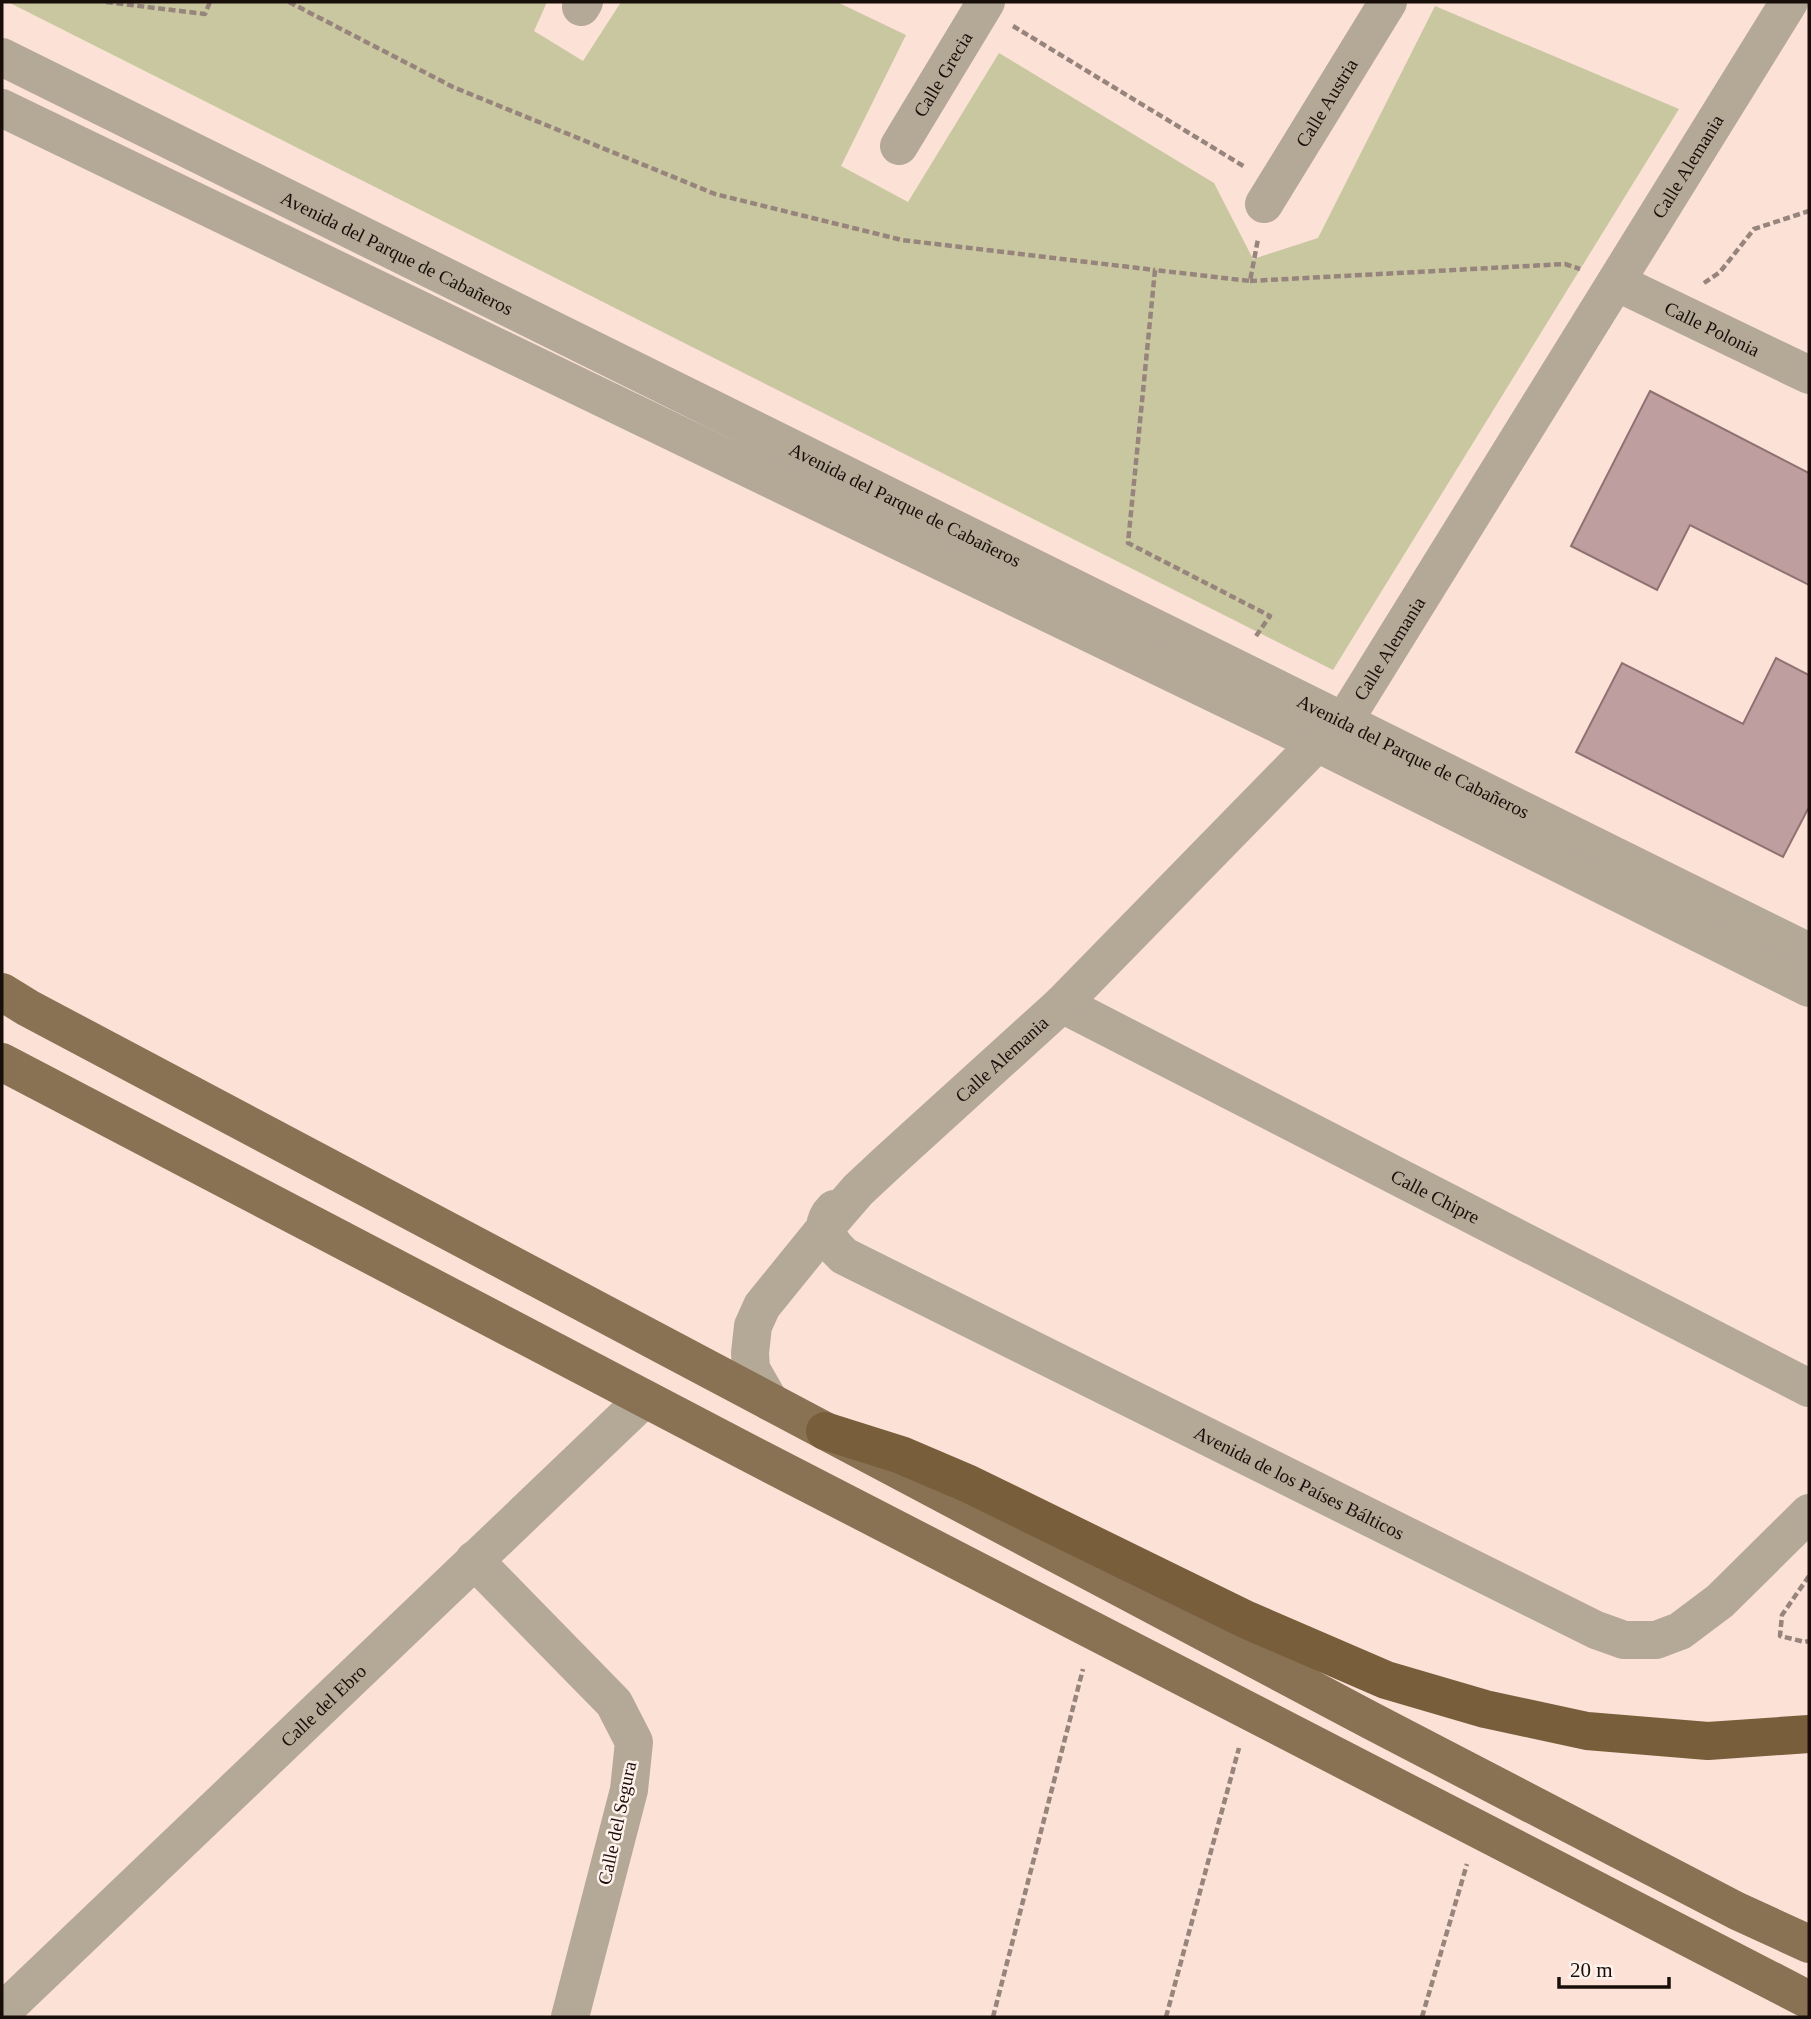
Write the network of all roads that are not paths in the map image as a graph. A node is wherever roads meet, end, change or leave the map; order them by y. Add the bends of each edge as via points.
1 (1388, 2) edge
2 (1789, 2) edge
3 (984, 5) edge
4 (2, 57) edge
5 (2, 107) edge
6 (899, 146) dead end
7 (1270, 195) road end
8 (1616, 282) junction
9 (1809, 375) edge
10 (1330, 732) junction
11 (1809, 952) edge
12 (1809, 988) edge
13 (2, 992) edge
14 (1062, 1004) junction
15 (2, 1062) edge
16 (825, 1227) junction
17 (1809, 1388) edge
18 (644, 1399) junction
19 (770, 1402) junction
20 (825, 1431) junction
21 (1809, 1513) edge
22 (474, 1560) junction
23 (1809, 1734) edge
24 (1809, 1944) edge
25 (1809, 2000) edge
26 (2, 2012) edge
27 (570, 2017) edge

1 - 7 street, Calle Austria
2 - 8 street, Calle Alemania
3 - 6 street, Calle Grecia
4 - 10 street, Avenida del Parque de Cabañeros via 1234,667
5 - 10 street, Avenida del Parque de Cabañeros
8 - 9 street, Calle Polonia
8 - 10 street, Calle Alemania
10 - 11 street, Avenida del Parque de Cabañeros
10 - 12 street, Avenida del Parque de Cabañeros
10 - 14 street, Calle Alemania
13 - 19 main road
14 - 16 street, Calle Alemania via 828,1215
14 - 17 street, Calle Chipre
15 - 18 main road
16 - 19 street via 762,1306 753,1326 751,1369
16 - 21 street, Avenida de los Países Bálticos via 831,1244 844,1256 1623,1640 1656,1640 1680,1630 1720,1601
18 - 22 street, Calle del Ebro
18 - 25 main road
19 - 20 main road
20 - 23 highway via 901,1455 969,1484 1247,1620 1386,1681 1587,1731 1708,1741
20 - 24 main road via 1380,1726
22 - 26 street, Calle del Ebro
22 - 27 street, Calle del Segura via 614,1703 634,1742 629,1790

